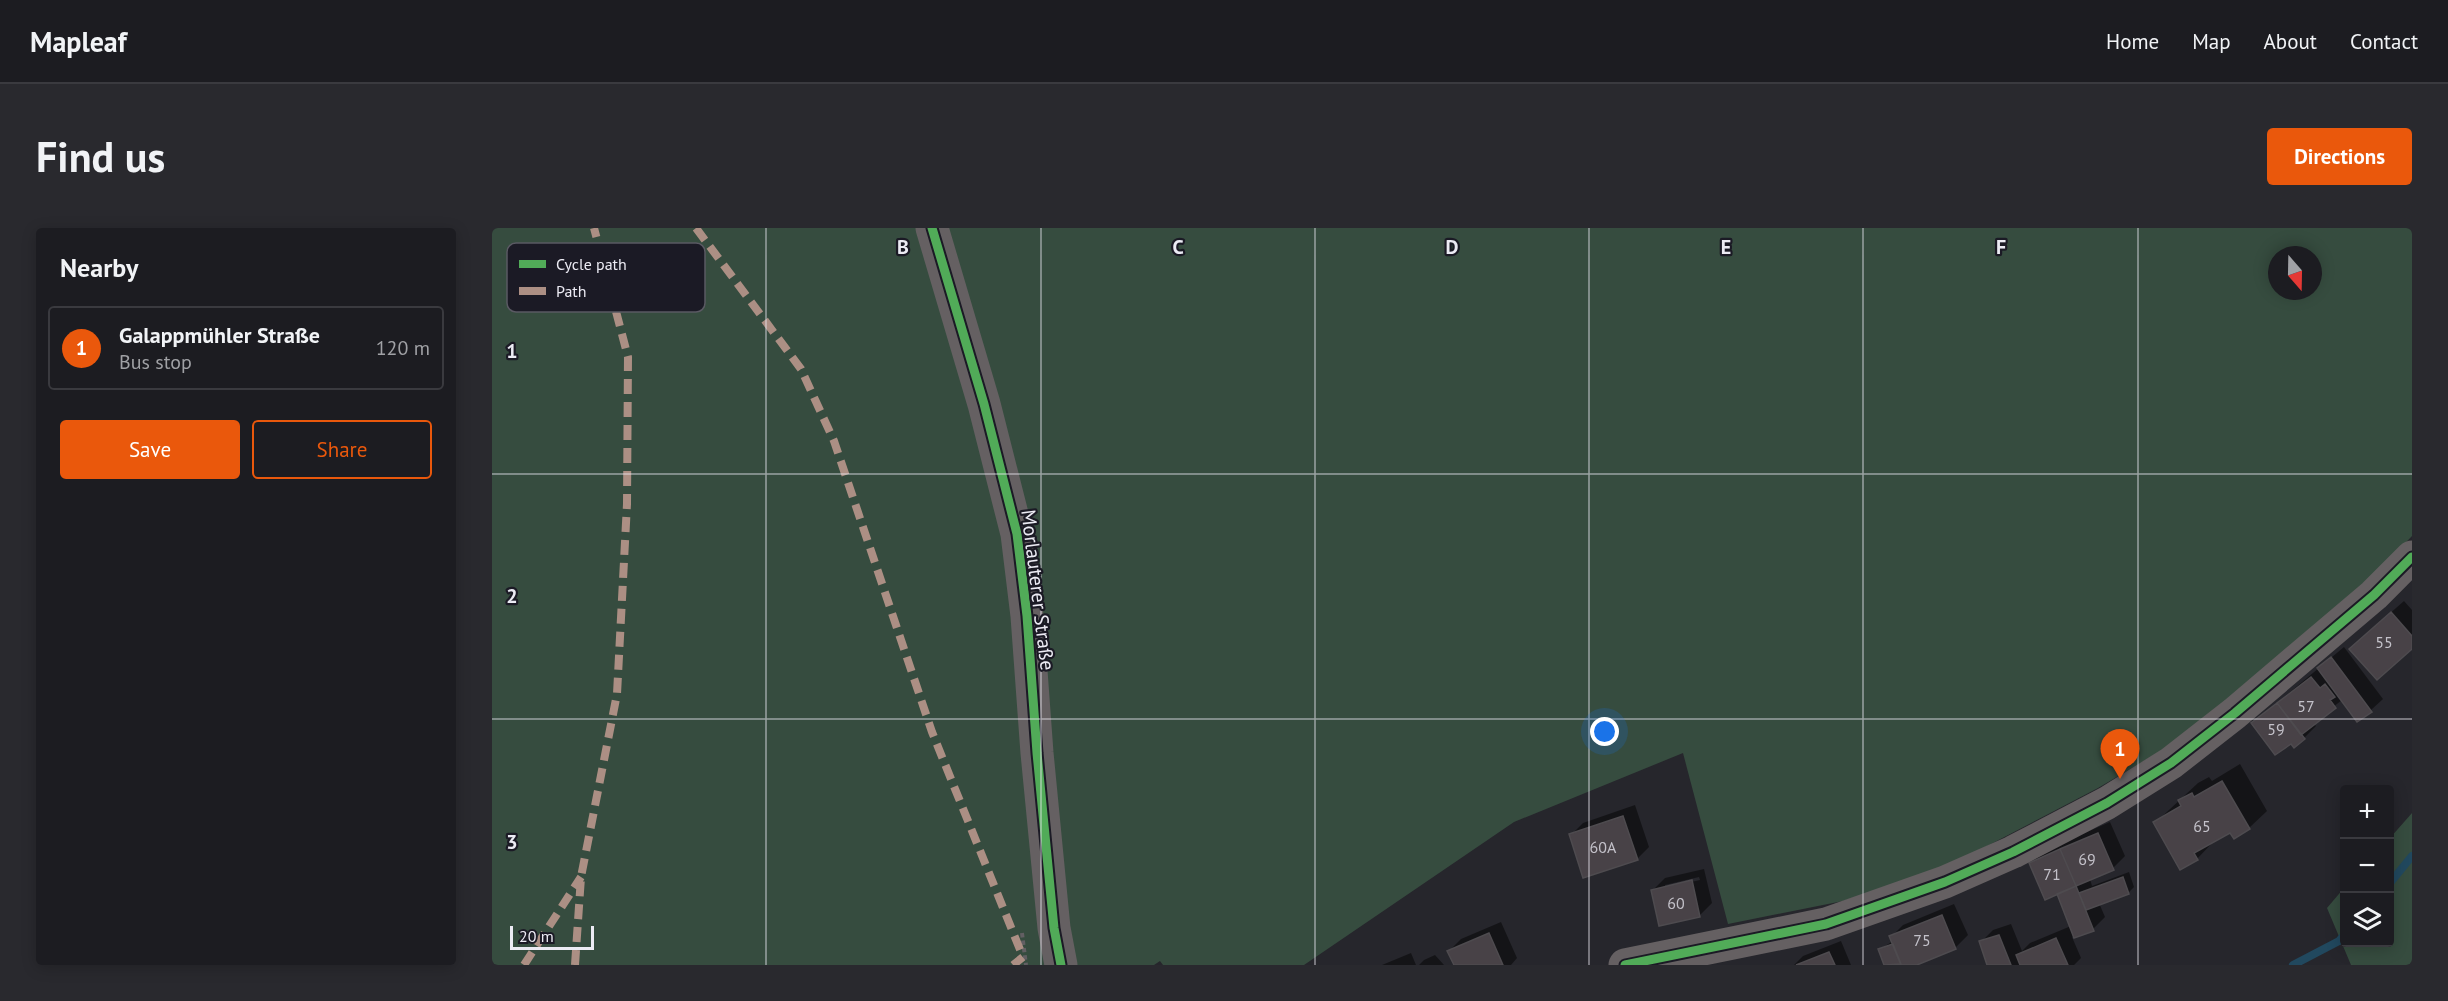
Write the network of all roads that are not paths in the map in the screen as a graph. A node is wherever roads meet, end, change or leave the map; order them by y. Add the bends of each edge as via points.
1 (932, 228) edge
2 (2412, 557) edge
3 (1061, 965) edge
4 (1625, 965) edge

1 - 3 street, Morlauterer Straße via 1017,534 1028,616 1049,881
2 - 4 street via 2365,603 2235,713 2171,763 2076,820 1946,882 1826,924

